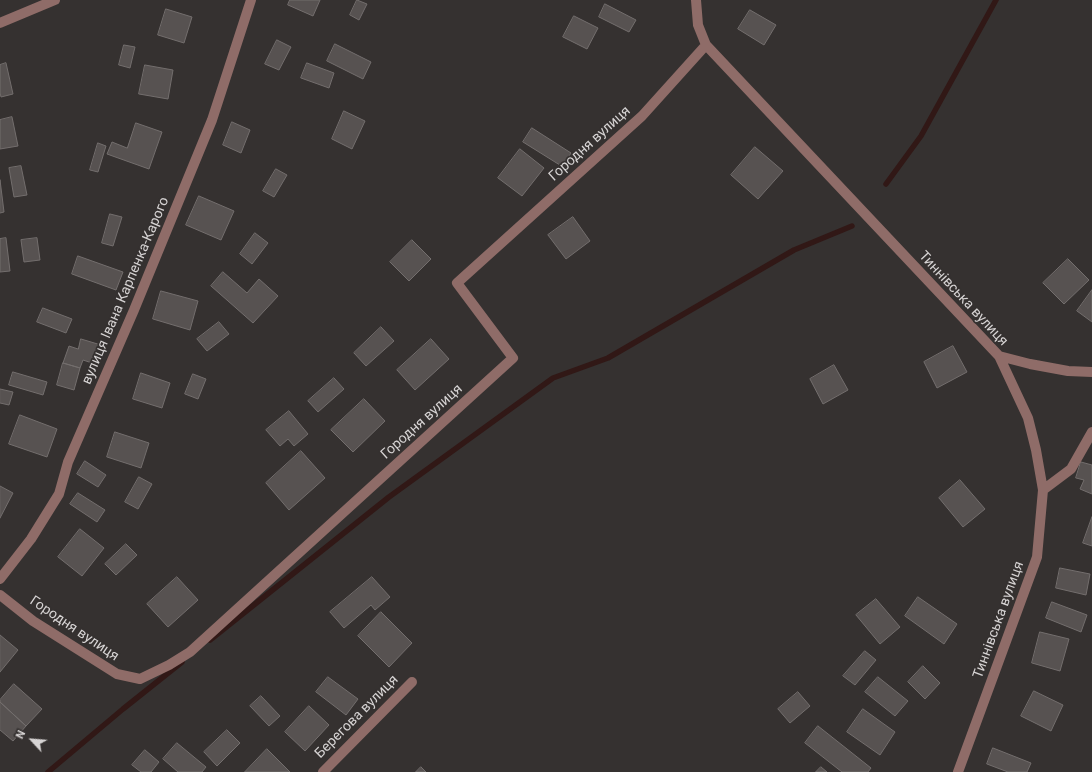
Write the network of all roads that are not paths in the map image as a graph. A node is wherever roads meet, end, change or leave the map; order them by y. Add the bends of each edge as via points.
1 (55, 0) edge
2 (251, 0) edge
3 (696, 0) edge
4 (0, 23) edge
5 (706, 45) junction
6 (999, 356) junction
7 (1092, 372) edge
8 (1092, 432) edge
9 (1043, 490) junction
10 (0, 579) edge
11 (0, 595) edge
12 (412, 682) dead end
13 (322, 772) edge
14 (958, 772) edge

1 - 4 street
2 - 10 street, вулиця Івана Карпенка-Карого via 212,120 68,462 59,494 32,539
3 - 5 street via 698,25
5 - 6 street, Тиннівська вулиця
5 - 11 street, Городня вулиця via 642,116 457,283 513,358 190,652 140,679 117,674 33,621
6 - 7 street via 1068,371
6 - 9 street, Тиннівська вулиця via 1028,418
8 - 9 street via 1071,469
9 - 14 street, Тиннівська вулиця via 1038,557
12 - 13 street, Берегова вулиця

